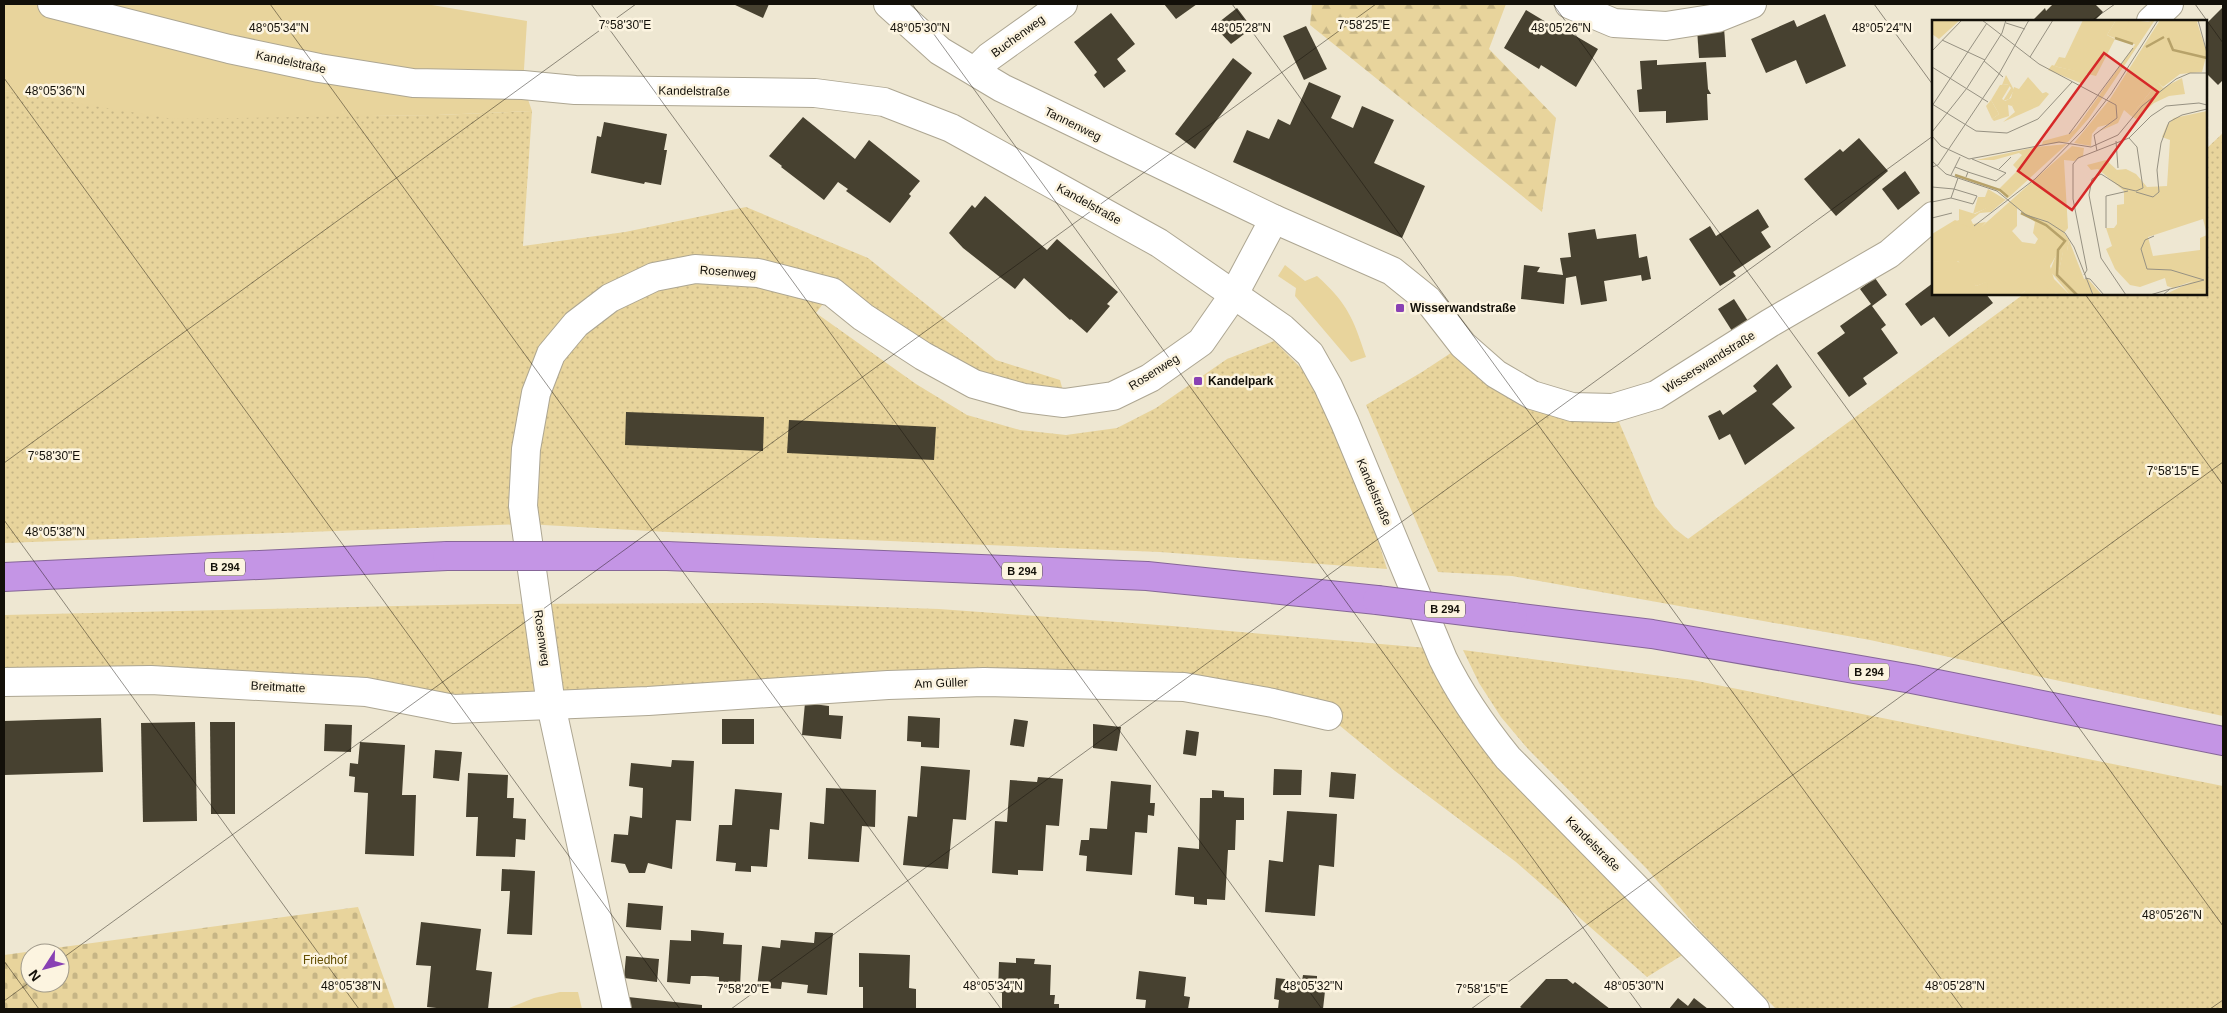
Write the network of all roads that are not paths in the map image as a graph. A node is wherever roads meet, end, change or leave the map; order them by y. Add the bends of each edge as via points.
1 (52, 4) edge
2 (888, 4) edge
3 (1063, 4) edge
4 (1569, 4) edge
5 (1752, 4) edge
6 (2169, 4) edge
7 (2152, 20) edge
8 (974, 71) junction
9 (1932, 217) edge
10 (1274, 219) junction
11 (1233, 296) junction
12 (4, 577) edge
13 (4, 682) edge
14 (552, 705) junction
15 (1328, 716) dead end
16 (2223, 741) edge
17 (617, 1009) edge
18 (1755, 1009) edge

1 - 11 street, Kandelstraße via 229,49 414,83 524,85 575,90 815,93 884,102 951,128 1064,190 1159,243
2 - 8 street, Tannenweg via 940,50
3 - 8 street, Buchenweg
4 - 5 street via 1614,23 1666,26 1717,18
6 - 7 street
8 - 10 street, Tannenweg via 1077,126
9 - 10 street, Wisserswandstraße via 1889,254 1770,323 1685,378 1656,395 1613,408 1572,407 1532,395 1496,374 1463,345 1428,300 1392,271
10 - 11 street, Rosenweg
11 - 14 street, Rosenweg via 1201,342 1150,378 1113,396 1064,403 1024,398 974,384 923,356 832,292 758,273 695,269 654,277 610,298 576,324 551,354 536,393 526,449 523,506
11 - 18 street, Kandelstraße via 1282,328 1310,354 1349,432 1443,659 1482,726 1508,758
12 - 16 highway, B 294, bridge via 447,556 667,556 1147,576 1652,634 1912,679
13 - 14 street, Breitmatte via 151,680 366,692 454,709
14 - 15 street, Am Güller via 984,682 1184,687
14 - 17 street, Rosenweg

